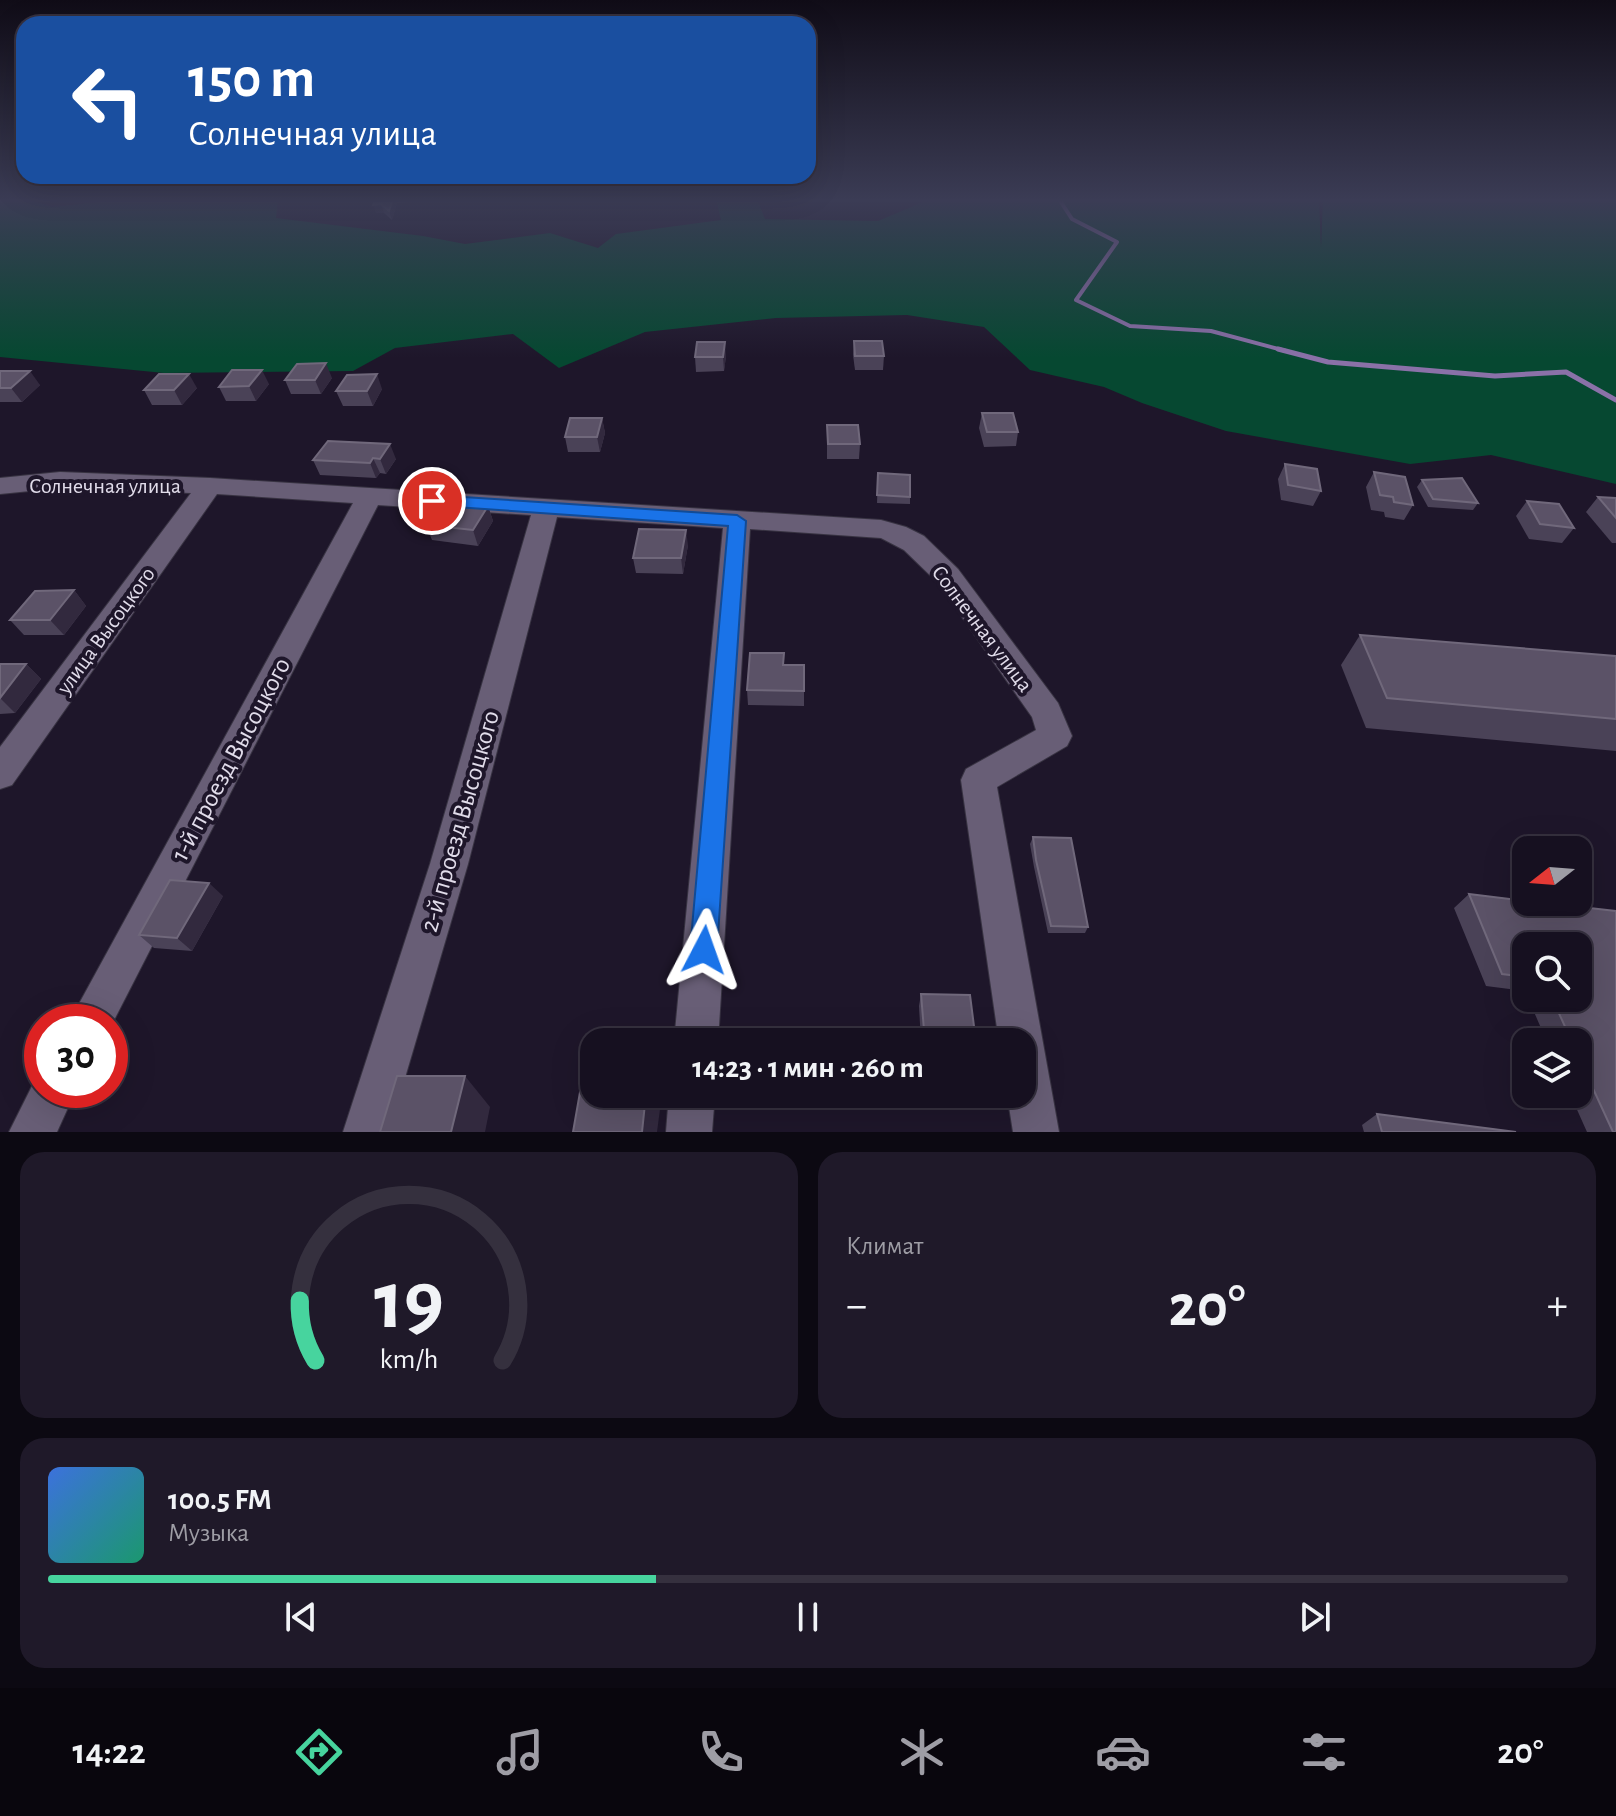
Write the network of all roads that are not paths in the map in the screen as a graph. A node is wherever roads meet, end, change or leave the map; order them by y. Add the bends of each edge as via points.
1 (0, 486) edge
2 (210, 486) junction
3 (369, 497) junction
4 (546, 508) junction
5 (737, 521) junction
6 (0, 774) edge
7 (100, 1004) edge
8 (697, 1028) edge
9 (1019, 1028) edge
10 (45, 1108) edge
11 (691, 1108) edge
12 (1032, 1108) edge
13 (32, 1132) edge
14 (366, 1132) edge
15 (689, 1132) edge
16 (1036, 1132) edge

1 - 2 street, Солнечная улица via 60,480
2 - 3 street, Солнечная улица
2 - 6 street, улица Высоцкого
3 - 4 street, Солнечная улица
3 - 7 street, 1-й проезд Высоцкого
4 - 5 street, Солнечная улица
4 - 14 street, 2-й проезд Высоцкого via 449,864
5 - 8 street
5 - 9 street, Солнечная улица via 867,526 914,543 948,576 1046,712 1055,736 978,780
10 - 13 street
11 - 15 street
12 - 16 street

